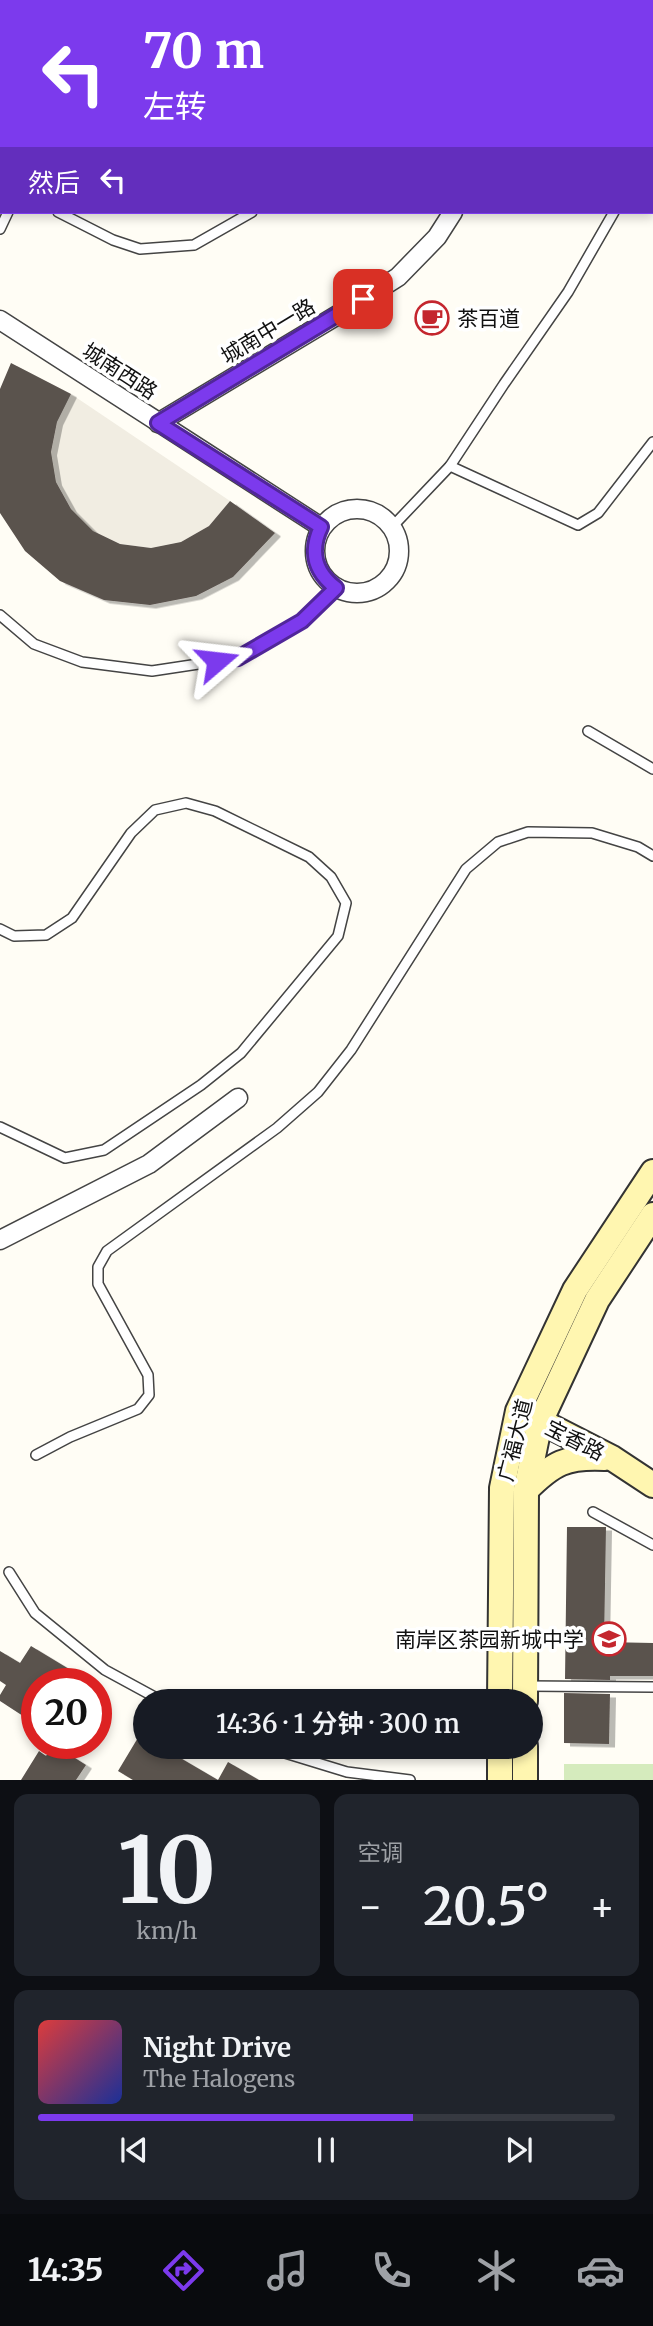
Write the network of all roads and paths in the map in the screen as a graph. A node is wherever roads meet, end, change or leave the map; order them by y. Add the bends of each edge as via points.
1 (62, 214) edge
2 (248, 214) edge
3 (452, 214) edge
4 (613, 214) edge
5 (0, 320) edge
6 (158, 423) junction
7 (653, 442) edge
8 (450, 466) junction
9 (321, 527) junction
10 (392, 527) junction
11 (336, 588) junction
12 (0, 615) edge
13 (588, 731) dead end
14 (653, 769) edge
15 (653, 856) edge
16 (0, 929) edge
17 (238, 1098) dead end
18 (0, 1127) edge
19 (653, 1171) edge
20 (653, 1215) edge
21 (0, 1240) edge
22 (518, 1410) junction
23 (543, 1414) junction
24 (36, 1455) dead end
25 (612, 1458) junction
26 (653, 1466) edge
27 (653, 1485) edge
28 (526, 1490) junction
29 (593, 1512) dead end
30 (653, 1545) edge
31 (9, 1572) dead end
32 (653, 1687) edge
33 (140, 1689) edge
34 (500, 1689) edge
35 (525, 1689) edge
36 (543, 1692) edge
37 (304, 1759) edge
38 (500, 1759) edge
39 (525, 1759) edge
40 (410, 1780) edge
41 (500, 1780) edge
42 (525, 1780) edge

1 - 2 lane via 140,249 194,245
3 - 6 street, 城南中一路 via 437,237 398,277
4 - 8 lane via 568,292
5 - 6 street, 城南西路
6 - 9 street, 城南西路
7 - 8 lane via 598,513 578,525
8 - 10 lane
9 - 10 street via 330,517 356,508 370,510
9 - 11 street via 315,540 317,568
10 - 11 street via 399,553 389,579 364,593
11 - 12 lane via 302,621 238,658 152,671 82,662 34,644
13 - 14 lane
15 - 24 lane via 592,833 528,832 498,842 466,869 351,1050 318,1092 277,1128 107,1251 98,1267 98,1284 148,1375 149,1395 138,1409
16 - 18 lane via 14,936 46,934 72,918 131,833 155,810 186,803 215,811 309,857 331,877 345,903 338,936 241,1053 104,1150 65,1158
17 - 21 street via 149,1164
19 - 22 main road, 广福大道 via 575,1290
20 - 23 main road, 广福大道 via 597,1300
22 - 23 main road, 宝香路
22 - 34 main road, 广福大道 via 502,1488
23 - 25 main road, 宝香路
23 - 26 main road, 宝香路 via 618,1444
23 - 28 main road, 广福大道
25 - 27 main road, 宝香路
25 - 28 main road via 563,1460
28 - 35 main road, 广福大道
29 - 30 lane
31 - 33 lane via 35,1613 105,1670
32 - 36 lane
37 - 40 lane via 347,1772
38 - 41 main road
39 - 42 main road

